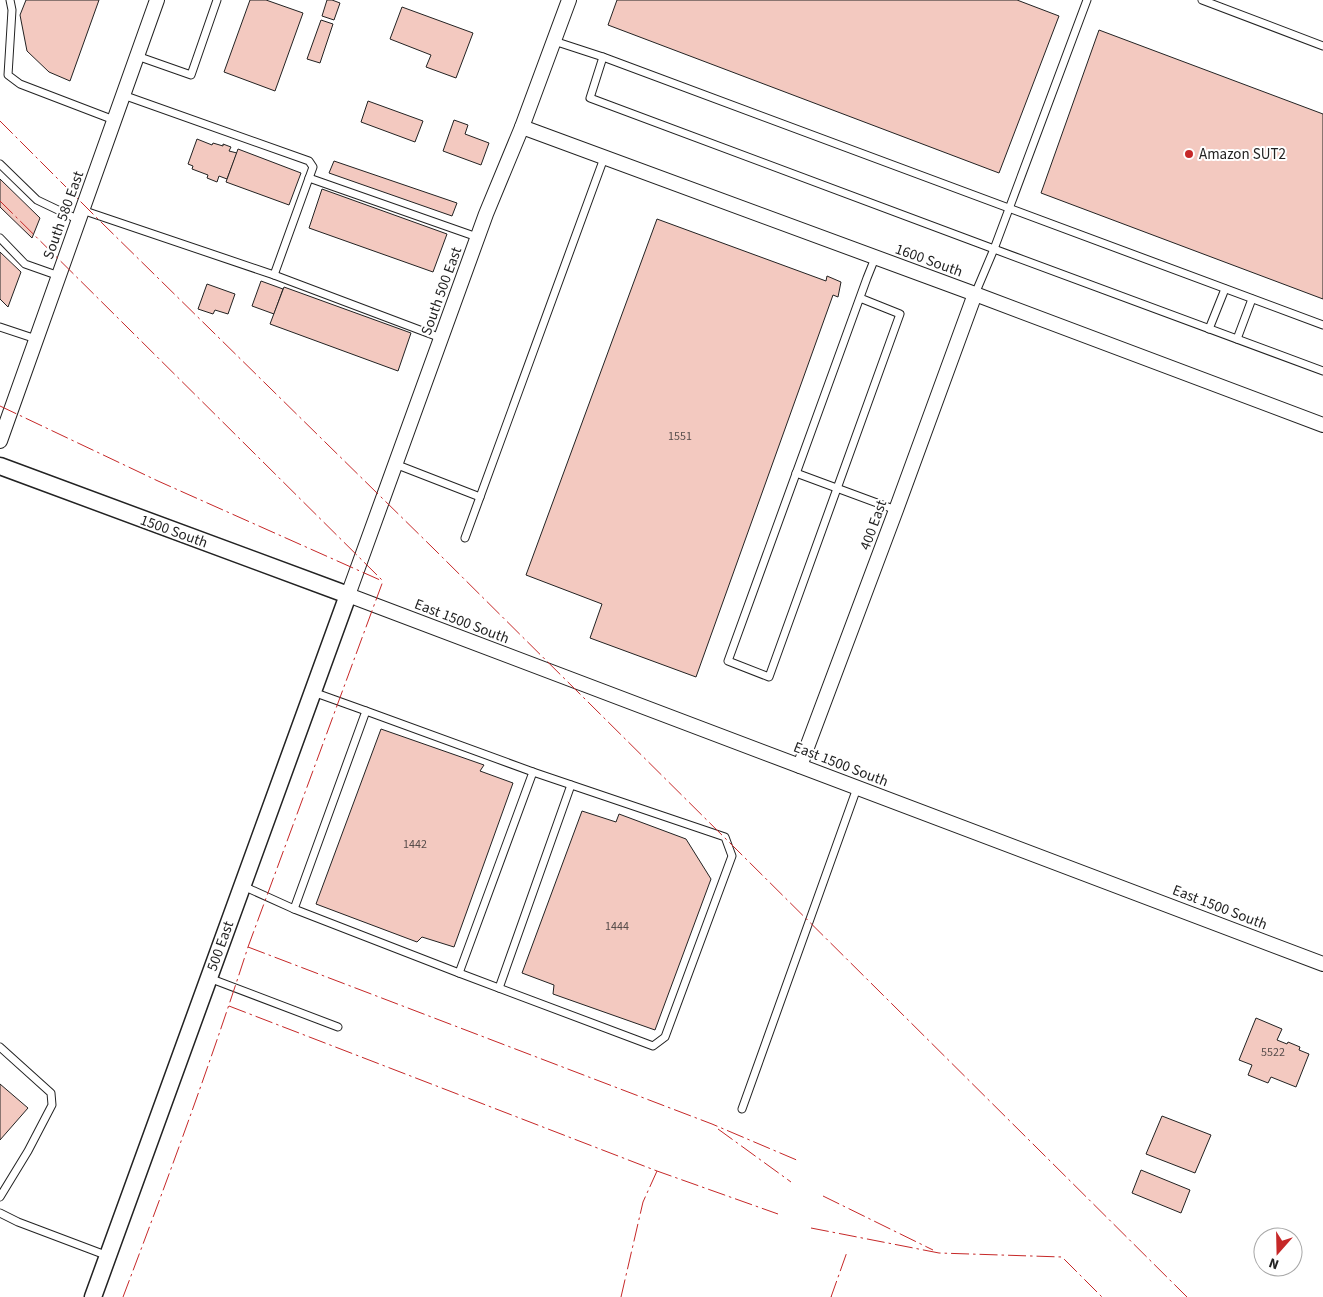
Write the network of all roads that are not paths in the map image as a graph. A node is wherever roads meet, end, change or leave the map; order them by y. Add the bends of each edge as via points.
1 (10, 0) edge
2 (157, 0) edge
3 (217, 0) edge
4 (569, 0) edge
5 (1087, 0) edge
6 (1202, 0) edge
7 (554, 41) junction
8 (1323, 46) edge
9 (137, 56) junction
10 (603, 57) junction
11 (123, 95) junction
12 (114, 120) junction
13 (522, 127) junction
14 (604, 158) junction
15 (0, 164) edge
16 (309, 178) junction
17 (1009, 208) junction
18 (80, 215) junction
19 (478, 237) junction
20 (0, 238) edge
21 (994, 249) junction
22 (875, 258) junction
23 (274, 275) junction
24 (59, 276) junction
25 (1225, 289) junction
26 (975, 294) junction
27 (860, 298) junction
28 (1252, 299) junction
29 (1323, 325) edge
30 (0, 327) edge
31 (1210, 329) junction
32 (441, 338) junction
33 (36, 339) junction
34 (1236, 339) junction
35 (1323, 371) edge
36 (1323, 425) edge
37 (0, 441) edge
38 (395, 464) junction
39 (0, 466) edge
40 (796, 473) junction
41 (837, 488) junction
42 (480, 497) junction
43 (896, 510) junction
44 (465, 538) dead end
45 (348, 595) junction
46 (313, 692) junction
47 (366, 711) junction
48 (800, 766) junction
49 (533, 772) junction
50 (571, 785) junction
51 (858, 788) junction
52 (242, 886) junction
53 (294, 909) junction
54 (1323, 964) edge
55 (460, 972) junction
56 (209, 978) junction
57 (499, 988) junction
58 (338, 1027) dead end
59 (0, 1047) edge
60 (742, 1109) dead end
61 (0, 1197) edge
62 (0, 1213) edge
63 (108, 1256) junction
64 (94, 1297) edge

1 - 12 lane via 8,75 20,84
2 - 9 street, South 580 East
3 - 9 lane via 191,75
4 - 7 street, South 500 East
5 - 17 lane
6 - 8 lane
7 - 10 lane
7 - 13 street, South 500 East
9 - 11 street, South 580 East
10 - 17 lane
10 - 21 lane via 590,98
11 - 12 street, South 580 East
11 - 16 lane via 309,161 313,167
12 - 18 street, South 580 East
13 - 14 street, 1600 South
13 - 19 street, South 500 East
14 - 22 street, 1600 South
14 - 42 lane
15 - 18 lane via 37,200
16 - 19 lane
16 - 23 lane
17 - 21 lane
17 - 25 lane
18 - 23 lane
18 - 24 street, South 580 East
19 - 32 street, South 500 East
20 - 24 lane via 26,264
21 - 26 lane
21 - 31 lane
22 - 26 street, 1600 South
22 - 27 lane
23 - 32 lane
24 - 33 street, South 580 East
25 - 28 lane
25 - 31 lane
26 - 36 street, 1600 South
26 - 43 street, 400 East
27 - 40 lane
27 - 41 lane via 900,314
28 - 29 lane
28 - 34 lane
30 - 33 lane
31 - 34 lane
32 - 38 street, South 500 East
33 - 37 street, South 580 East
34 - 35 lane
38 - 42 lane
38 - 45 street, South 500 East
39 - 45 street, 1500 South
40 - 41 lane
40 - 41 lane via 728,662 769,677
41 - 43 lane
42 - 44 lane
43 - 48 street, 400 East
45 - 46 street, 500 East
45 - 48 street, East 1500 South
46 - 47 lane
46 - 52 street, 500 East
47 - 49 lane
47 - 53 lane
48 - 51 street, East 1500 South
49 - 50 lane
49 - 55 lane
50 - 57 lane
50 - 57 lane via 725,837 732,856 665,1037 652,1046
51 - 54 street, East 1500 South
51 - 60 lane
52 - 53 lane
52 - 56 street, 500 East
53 - 55 lane
55 - 57 lane
56 - 58 lane
56 - 63 street, 500 East
59 - 61 lane via 51,1093 52,1105
62 - 63 lane
63 - 64 street, 500 East

